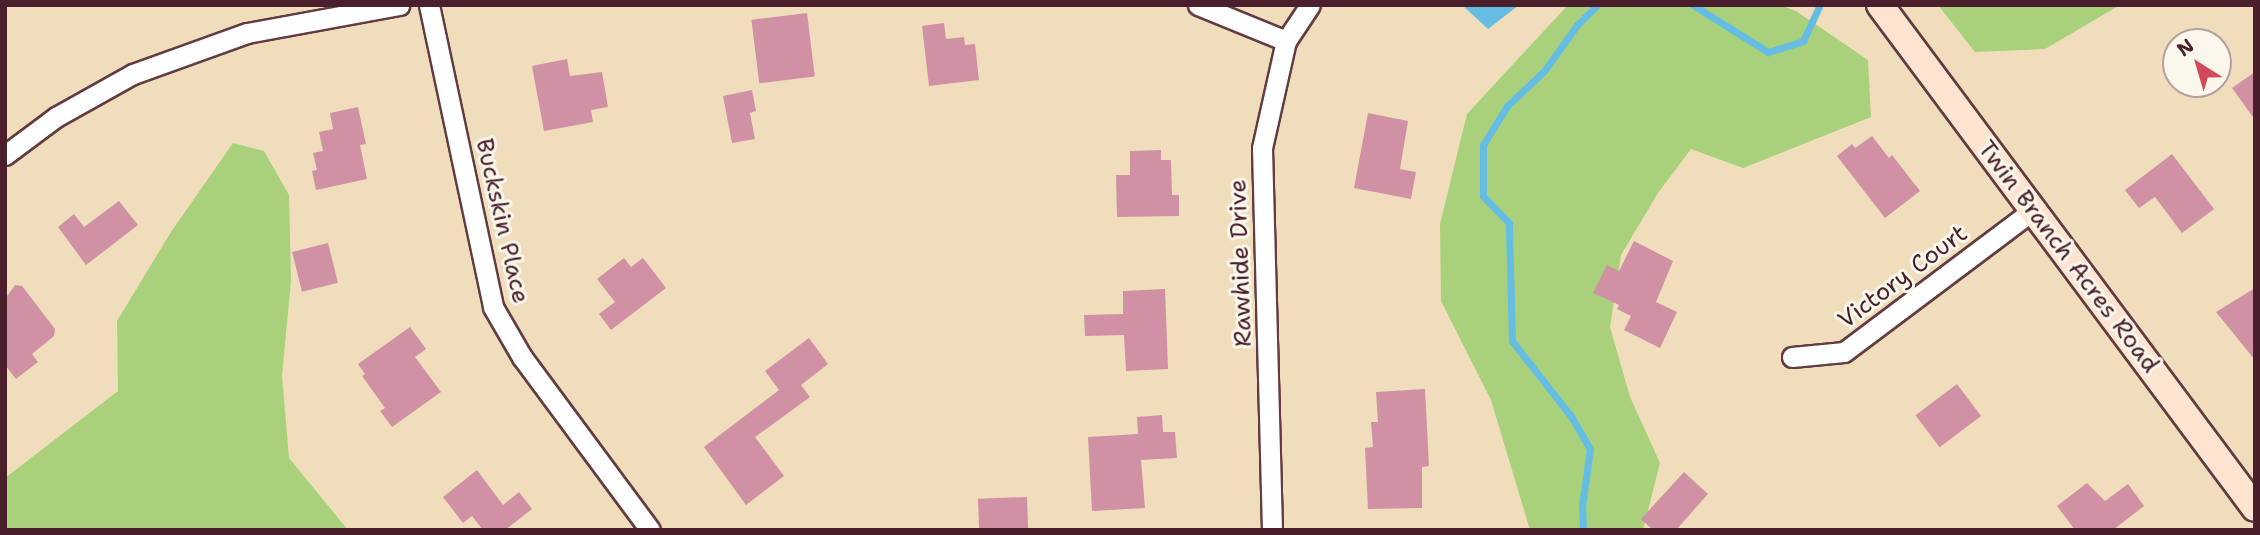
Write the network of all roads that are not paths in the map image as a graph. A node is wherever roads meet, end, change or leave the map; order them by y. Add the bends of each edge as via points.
1 (399, 5) edge
2 (429, 5) edge
3 (1198, 5) edge
4 (1310, 5) edge
5 (1881, 5) edge
6 (1286, 41) junction
7 (5, 155) edge
8 (2033, 210) junction
9 (1792, 357) dead end
10 (2255, 508) edge
11 (650, 530) edge
12 (1272, 530) edge

1 - 7 street via 247,33 132,74 56,117
2 - 11 street, Buckskin Place via 493,307 522,357
3 - 6 street
4 - 6 street, Rawhide Drive
5 - 8 street, Twin Branch Acres Road
6 - 12 street, Rawhide Drive via 1262,148
8 - 9 street, Victory Court via 1844,352
8 - 10 street, Twin Branch Acres Road

